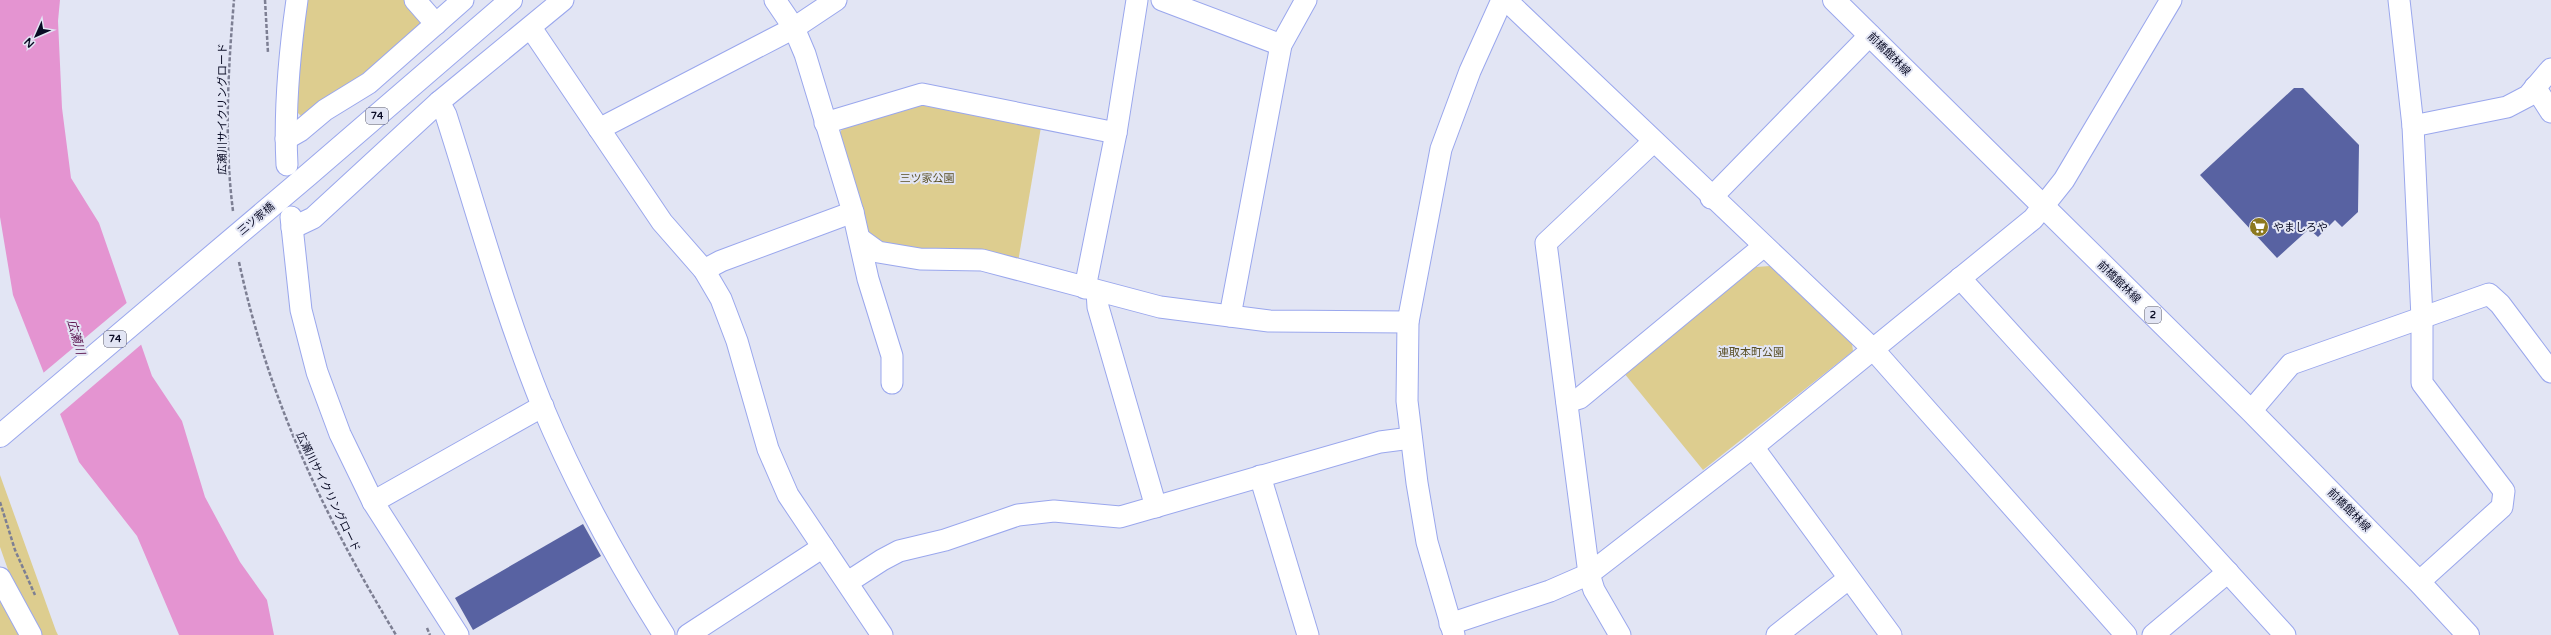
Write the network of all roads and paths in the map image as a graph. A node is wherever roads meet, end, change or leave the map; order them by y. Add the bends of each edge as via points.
1 (234, 0) edge
2 (297, 0) edge
3 (416, 0) edge
4 (463, 0) edge
5 (511, 0) edge
6 (563, 0) edge
7 (775, 0) edge
8 (836, 0) edge
9 (1137, 0) edge
10 (1162, 0) edge
11 (1306, 0) edge
12 (1502, 0) edge
13 (1506, 0) edge
14 (1834, 0) edge
15 (2171, 0) edge
16 (2399, 0) edge
17 (436, 24) junction
18 (531, 28) junction
19 (794, 28) junction
20 (1870, 35) junction
21 (1281, 45) junction
22 (2551, 69) edge
23 (2536, 87) junction
24 (439, 102) junction
25 (2551, 112) edge
26 (825, 123) junction
27 (2414, 126) junction
28 (599, 129) junction
29 (1116, 132) junction
30 (286, 139) junction
31 (1653, 142) junction
32 (286, 165) dead end
33 (1712, 198) junction
34 (2044, 208) junction
35 (853, 212) junction
36 (234, 218) dead end
37 (860, 239) junction
38 (1764, 246) junction
39 (234, 248) junction
40 (704, 270) junction
41 (1960, 278) junction
42 (1091, 290) junction
43 (1230, 316) junction
44 (2422, 318) junction
45 (1408, 322) junction
46 (1872, 348) junction
47 (2551, 372) edge
48 (892, 382) dead end
49 (1567, 402) junction
50 (543, 406) junction
51 (2251, 411) junction
52 (0, 436) edge
53 (1411, 438) junction
54 (1753, 447) junction
55 (1260, 476) junction
56 (0, 502) edge
57 (373, 502) junction
58 (1156, 507) junction
59 (823, 547) junction
60 (2228, 572) junction
61 (1589, 574) junction
62 (0, 578) edge
63 (1848, 579) junction
64 (848, 582) junction
65 (2420, 582) junction
66 (37, 598) dead end
67 (1452, 630) edge
68 (31, 635) edge
69 (396, 635) edge
70 (458, 635) edge
71 (664, 635) edge
72 (688, 635) edge
73 (882, 635) edge
74 (1308, 635) edge
75 (1620, 635) edge
76 (1777, 635) edge
77 (1891, 635) edge
78 (2126, 635) edge
79 (2153, 635) edge
80 (2285, 635) edge
81 (2468, 635) edge

1 - 36 path, 広瀬川サイクリングロード via 229,67 228,148
2 - 30 street via 288,64
3 - 17 street
4 - 17 street
5 - 39 main road, 三ツ家橋 / 74
6 - 18 street
7 - 19 street
8 - 19 street
9 - 29 street
10 - 21 street
11 - 21 street
12 - 45 street via 1470,71 1441,149
13 - 31 street
14 - 20 main road, 前橋館林線 / 2
15 - 34 street via 2064,180
16 - 27 street
17 - 30 street via 369,83 325,110
18 - 24 street
18 - 28 street
19 - 26 street via 805,54
19 - 28 street
20 - 33 street
20 - 34 main road, 前橋館林線 / 2
21 - 43 street
22 - 23 street
23 - 25 street
23 - 27 street via 2528,96 2507,107
24 - 50 street via 446,115 521,349
24 - 57 street via 313,218 292,222 301,310 317,372 340,434
26 - 29 street via 922,94
26 - 35 street
27 - 44 street
28 - 40 street via 662,222
29 - 42 street
30 - 32 street
31 - 33 street
31 - 49 street via 1546,243
33 - 38 street
34 - 41 street
34 - 51 main road, 前橋館林線 / 2
35 - 37 street
35 - 40 street via 721,261
37 - 42 street via 878,252 920,259 982,260
37 - 48 street via 868,279 892,356
38 - 46 street
38 - 49 street via 1580,398
39 - 52 main road, 三ツ家橋 / 74
39 - 69 path, 広瀬川サイクリングロード via 264,362 291,435 369,591
40 - 59 street via 721,299 737,341 768,449 788,495
41 - 46 street
41 - 60 street
42 - 43 street via 1160,307
42 - 58 street
43 - 45 street via 1269,321
44 - 47 street via 2489,294 2500,304
44 - 51 street via 2291,364
44 - 65 street via 2422,383 2504,491 2502,507
45 - 53 street via 1407,401
46 - 54 street
46 - 78 street
49 - 61 street
50 - 57 street
50 - 71 street via 613,552
51 - 65 main road, 前橋館林線 / 2
53 - 55 street via 1380,442
53 - 67 street via 1427,542
54 - 61 street
54 - 63 street
55 - 58 street
55 - 74 street
56 - 66 path via 15,550
57 - 70 street
58 - 64 street via 1120,517 1054,512 1018,515 945,540 900,551
59 - 64 street
59 - 72 street
60 - 79 street
60 - 80 street
61 - 67 street
61 - 75 street via 1594,590
62 - 68 street
63 - 76 street
63 - 77 street
64 - 73 street
65 - 81 main road, 前橋館林線 / 2

